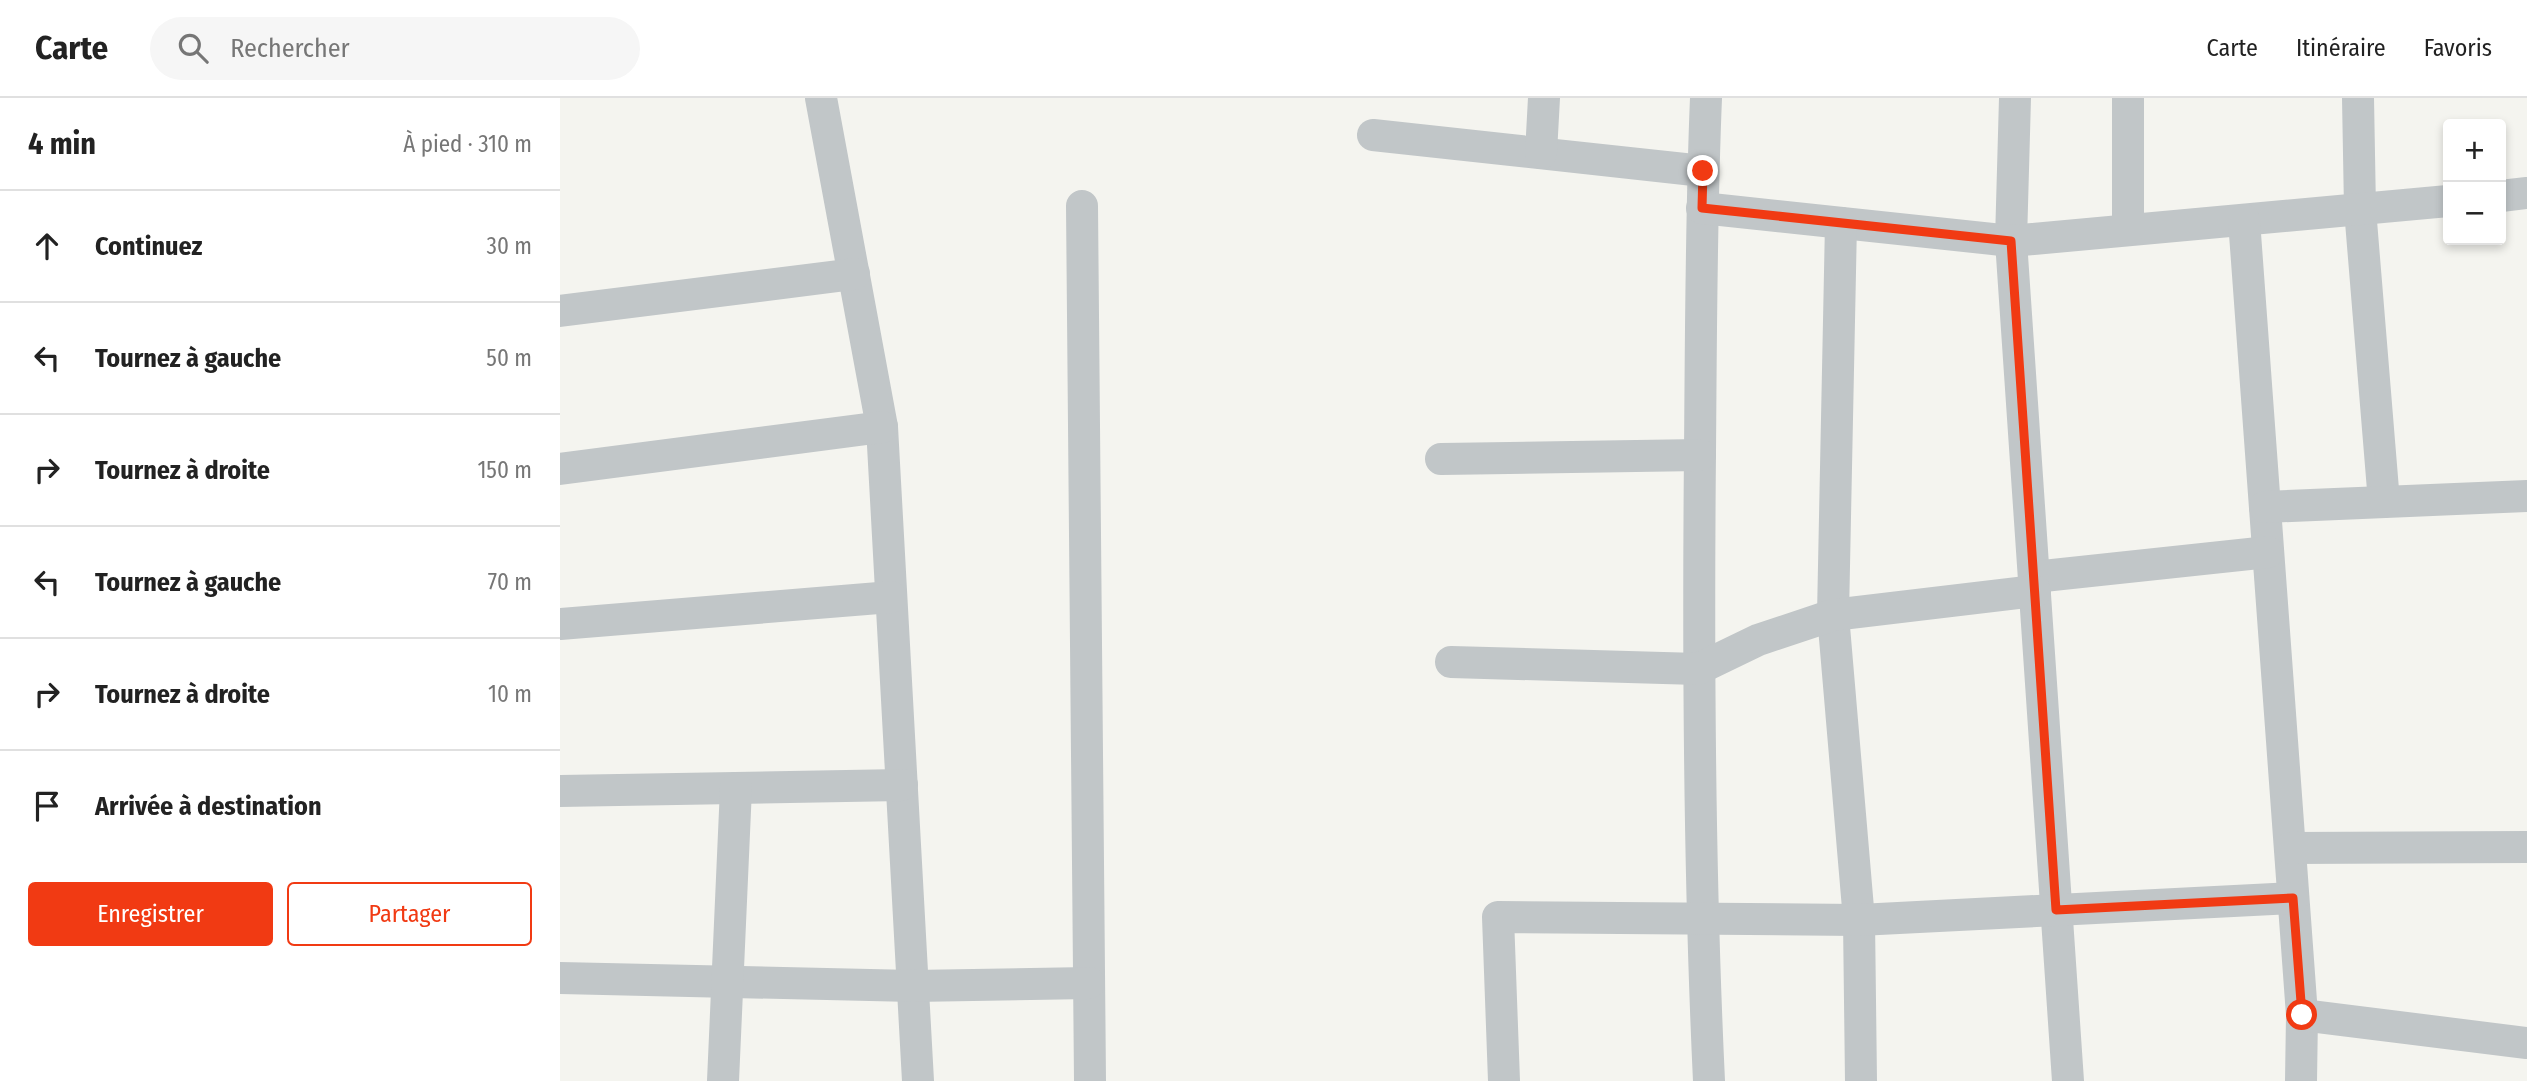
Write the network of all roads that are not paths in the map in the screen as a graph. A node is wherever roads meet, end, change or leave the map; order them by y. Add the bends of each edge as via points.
1 (821, 98) edge
2 (1544, 98) edge
3 (1706, 98) edge
4 (2015, 98) edge
5 (2128, 98) edge
6 (2358, 98) edge
7 (1373, 135) dead end
8 (1541, 153) junction
9 (1703, 171) junction
10 (2527, 193) edge
11 (2506, 195) edge
12 (2443, 201) edge
13 (1082, 206) dead end
14 (1702, 208) junction
15 (2360, 209) junction
16 (2244, 219) junction
17 (1841, 223) junction
18 (2128, 230) junction
19 (2011, 241) junction
20 (854, 274) junction
21 (560, 311) edge
22 (882, 427) junction
23 (1700, 455) junction
24 (1441, 459) dead end
25 (560, 469) edge
26 (2527, 496) edge
27 (2384, 502) junction
28 (2265, 507) junction
29 (2268, 552) junction
30 (2035, 584) junction
31 (891, 597) junction
32 (1833, 615) junction
33 (560, 624) edge
34 (1451, 662) dead end
35 (1698, 668) junction
36 (902, 785) junction
37 (736, 788) junction
38 (560, 791) edge
39 (2527, 846) edge
40 (2290, 848) junction
41 (2293, 898) junction
42 (2056, 910) junction
43 (1702, 918) junction
44 (1858, 920) junction
45 (560, 978) edge
46 (727, 982) junction
47 (1089, 983) junction
48 (913, 986) junction
49 (2302, 1015) junction
50 (2527, 1043) edge
51 (723, 1081) edge
52 (918, 1081) edge
53 (1090, 1081) edge
54 (1504, 1081) edge
55 (1709, 1081) edge
56 (1861, 1081) edge
57 (2068, 1081) edge
58 (2301, 1081) edge

1 - 20 street
2 - 8 street
3 - 9 street
4 - 19 street
5 - 18 street
6 - 15 street
7 - 8 street
8 - 9 street
9 - 14 street
10 - 11 street
12 - 15 street
13 - 47 street
14 - 17 street
14 - 23 street
15 - 16 street
15 - 27 street
16 - 18 street
16 - 28 street
17 - 19 street
17 - 32 street
18 - 19 street
19 - 30 street
20 - 21 street
20 - 22 street
22 - 25 street
22 - 31 street
23 - 24 street
23 - 35 street
26 - 27 street
27 - 28 street
28 - 29 street
29 - 30 street
29 - 40 street
30 - 32 street
30 - 42 street
31 - 33 street
31 - 36 street
32 - 35 street via 1758,640
32 - 44 street
34 - 35 street
35 - 43 street
36 - 37 street
36 - 48 street
37 - 38 street
37 - 46 street
39 - 40 street
40 - 41 street
41 - 42 street
41 - 49 street
42 - 44 street
42 - 57 street
43 - 44 street
43 - 54 street via 1498,917
43 - 55 street
44 - 56 street
45 - 46 street
46 - 48 street
46 - 51 street
47 - 48 street
47 - 53 street
48 - 52 street
49 - 50 street
49 - 58 street

